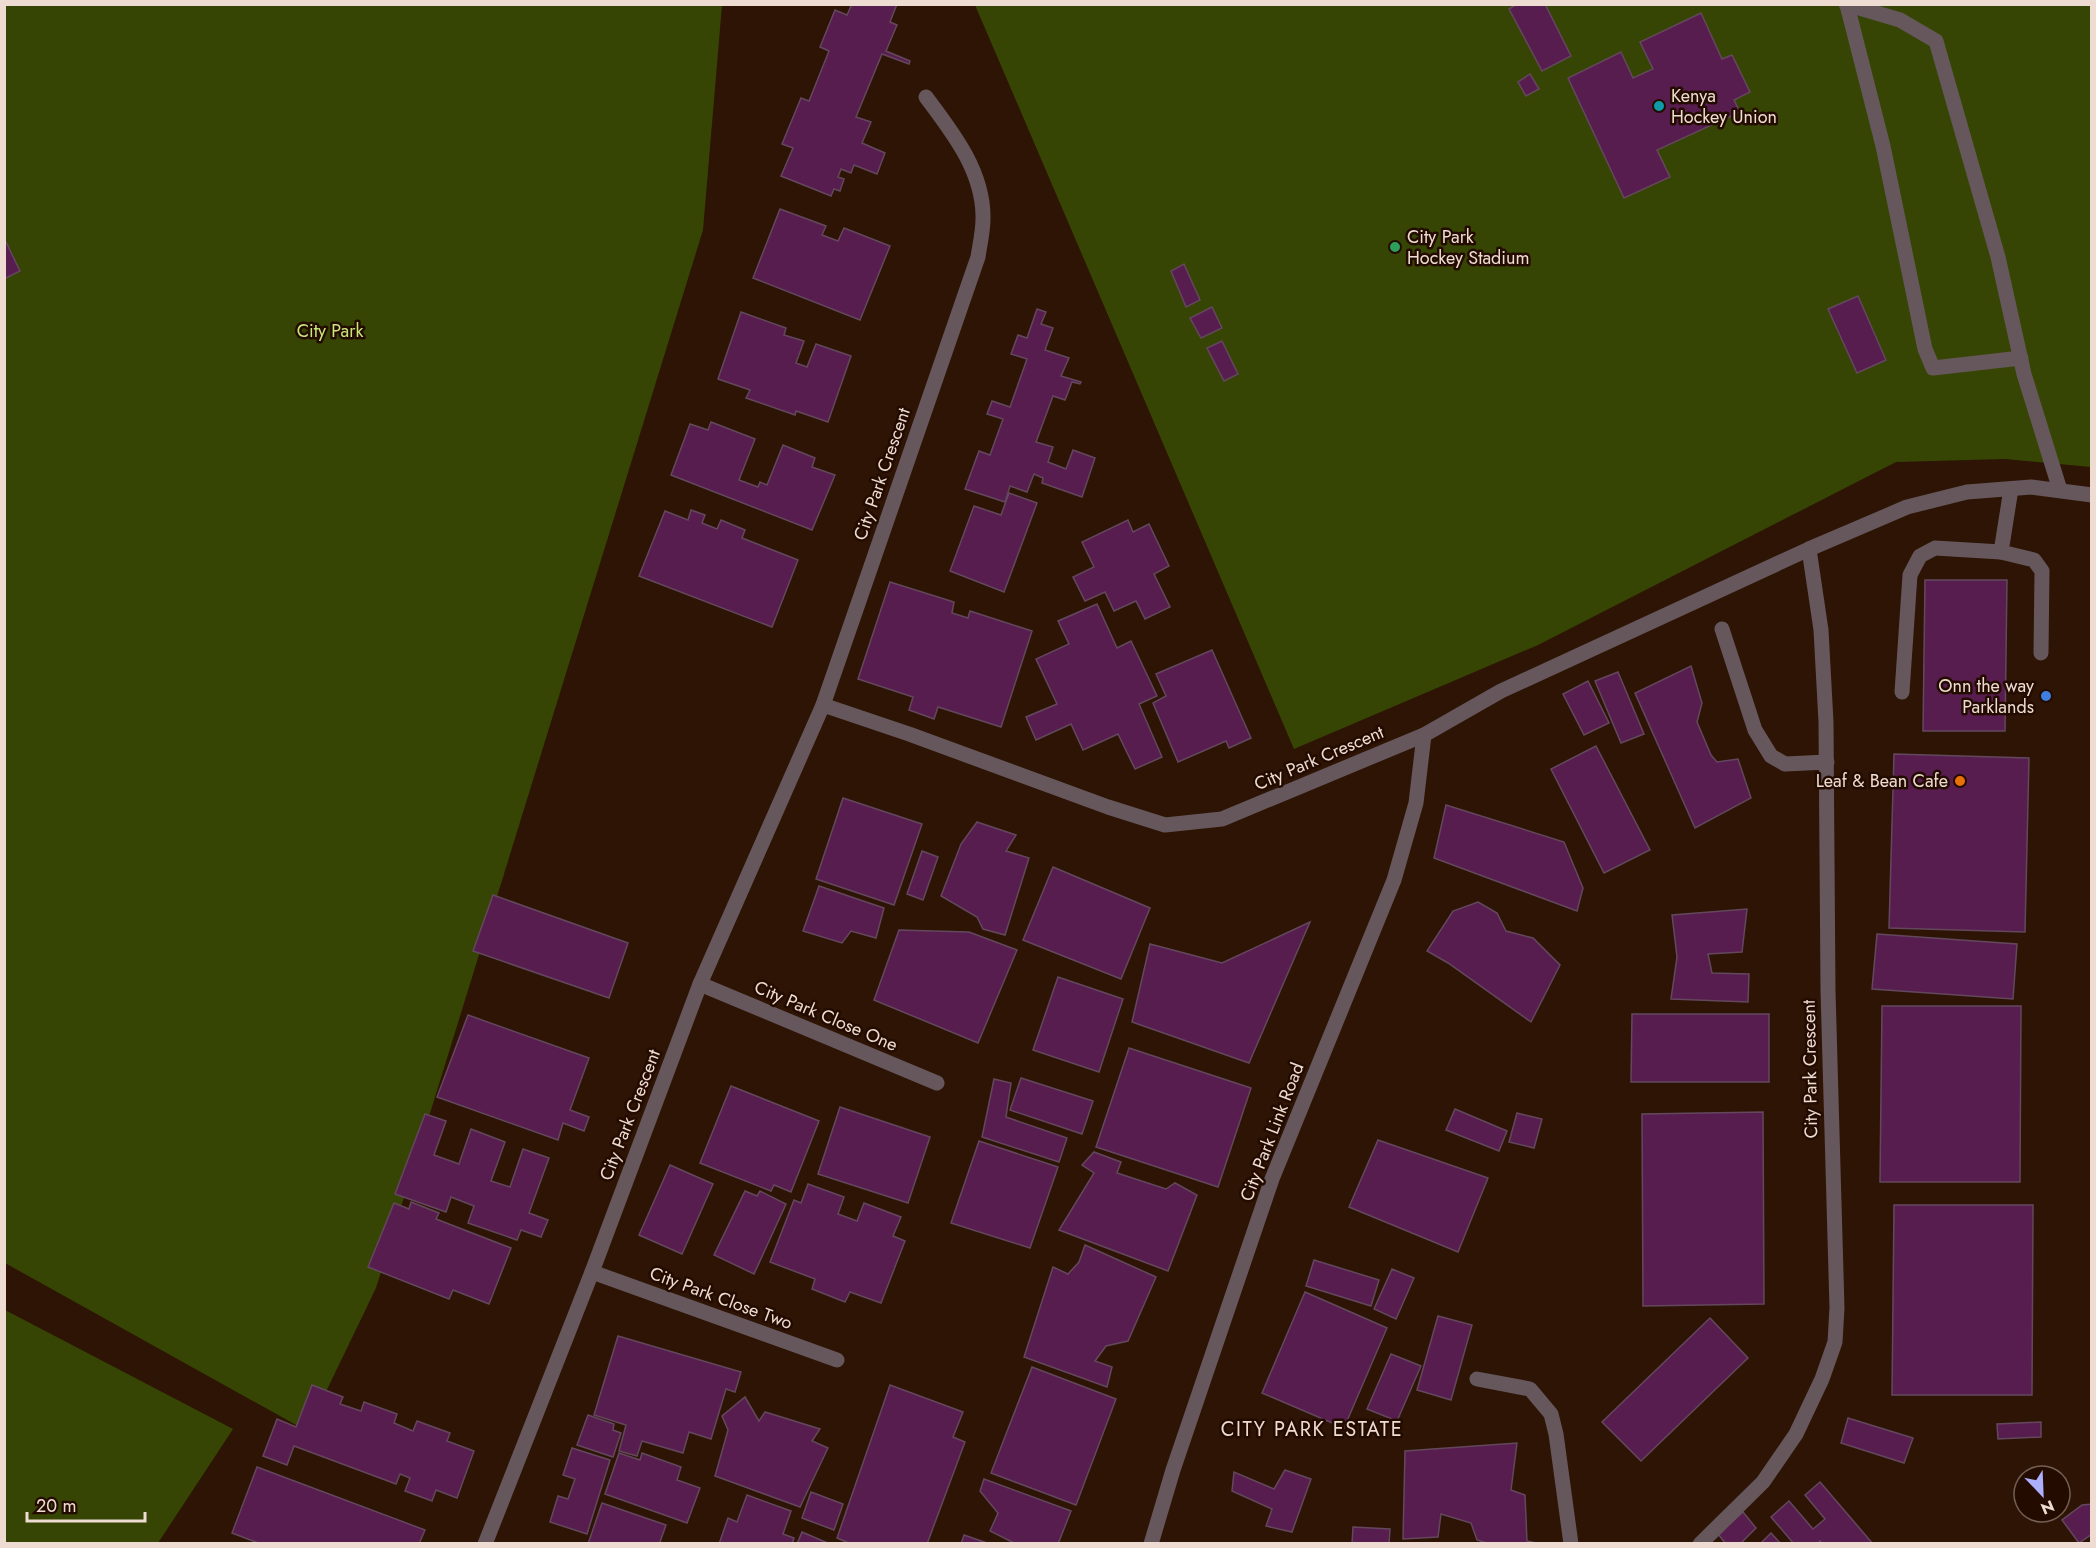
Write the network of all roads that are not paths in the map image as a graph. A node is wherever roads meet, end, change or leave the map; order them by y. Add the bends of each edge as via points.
1 (1846, 5) edge
2 (926, 97) dead end
3 (2021, 358) junction
4 (2011, 489) junction
5 (2060, 490) junction
6 (2091, 495) edge
7 (1809, 549) junction
8 (2001, 552) junction
9 (1722, 629) dead end
10 (2041, 653) dead end
11 (1902, 692) dead end
12 (823, 705) junction
13 (1424, 735) junction
14 (1827, 762) junction
15 (700, 984) junction
16 (938, 1083) dead end
17 (592, 1272) junction
18 (837, 1360) dead end
19 (1477, 1379) dead end
20 (484, 1544) edge
21 (1151, 1544) edge
22 (1571, 1544) edge
23 (1700, 1544) edge

1 - 3 street via 1900,20 1936,41 1998,257
1 - 3 street via 1883,146 1925,348 1933,368
2 - 12 street, City Park Crescent via 971,164 983,218 978,257
3 - 5 street
4 - 5 street, City Park Crescent
4 - 7 street, City Park Crescent via 1967,492 1908,507
4 - 8 street
5 - 6 street, City Park Crescent
7 - 13 street, City Park Crescent via 1501,691
7 - 14 street, City Park Crescent via 1821,630
8 - 10 street via 2034,560 2042,571
8 - 11 street via 1935,548 1920,556 1910,575
9 - 14 street via 1755,730 1771,756 1785,764
12 - 13 street, City Park Crescent via 1165,825 1222,819
12 - 15 street, City Park Crescent
13 - 21 street, City Park Link Road via 1416,803 1394,880 1272,1179
14 - 23 street, City Park Crescent via 1835,1342 1796,1434 1763,1482
15 - 16 street, City Park Close One
15 - 17 street, City Park Crescent
17 - 18 street, City Park Close Two
17 - 20 street, City Park Crescent
19 - 22 street via 1530,1389 1551,1414

